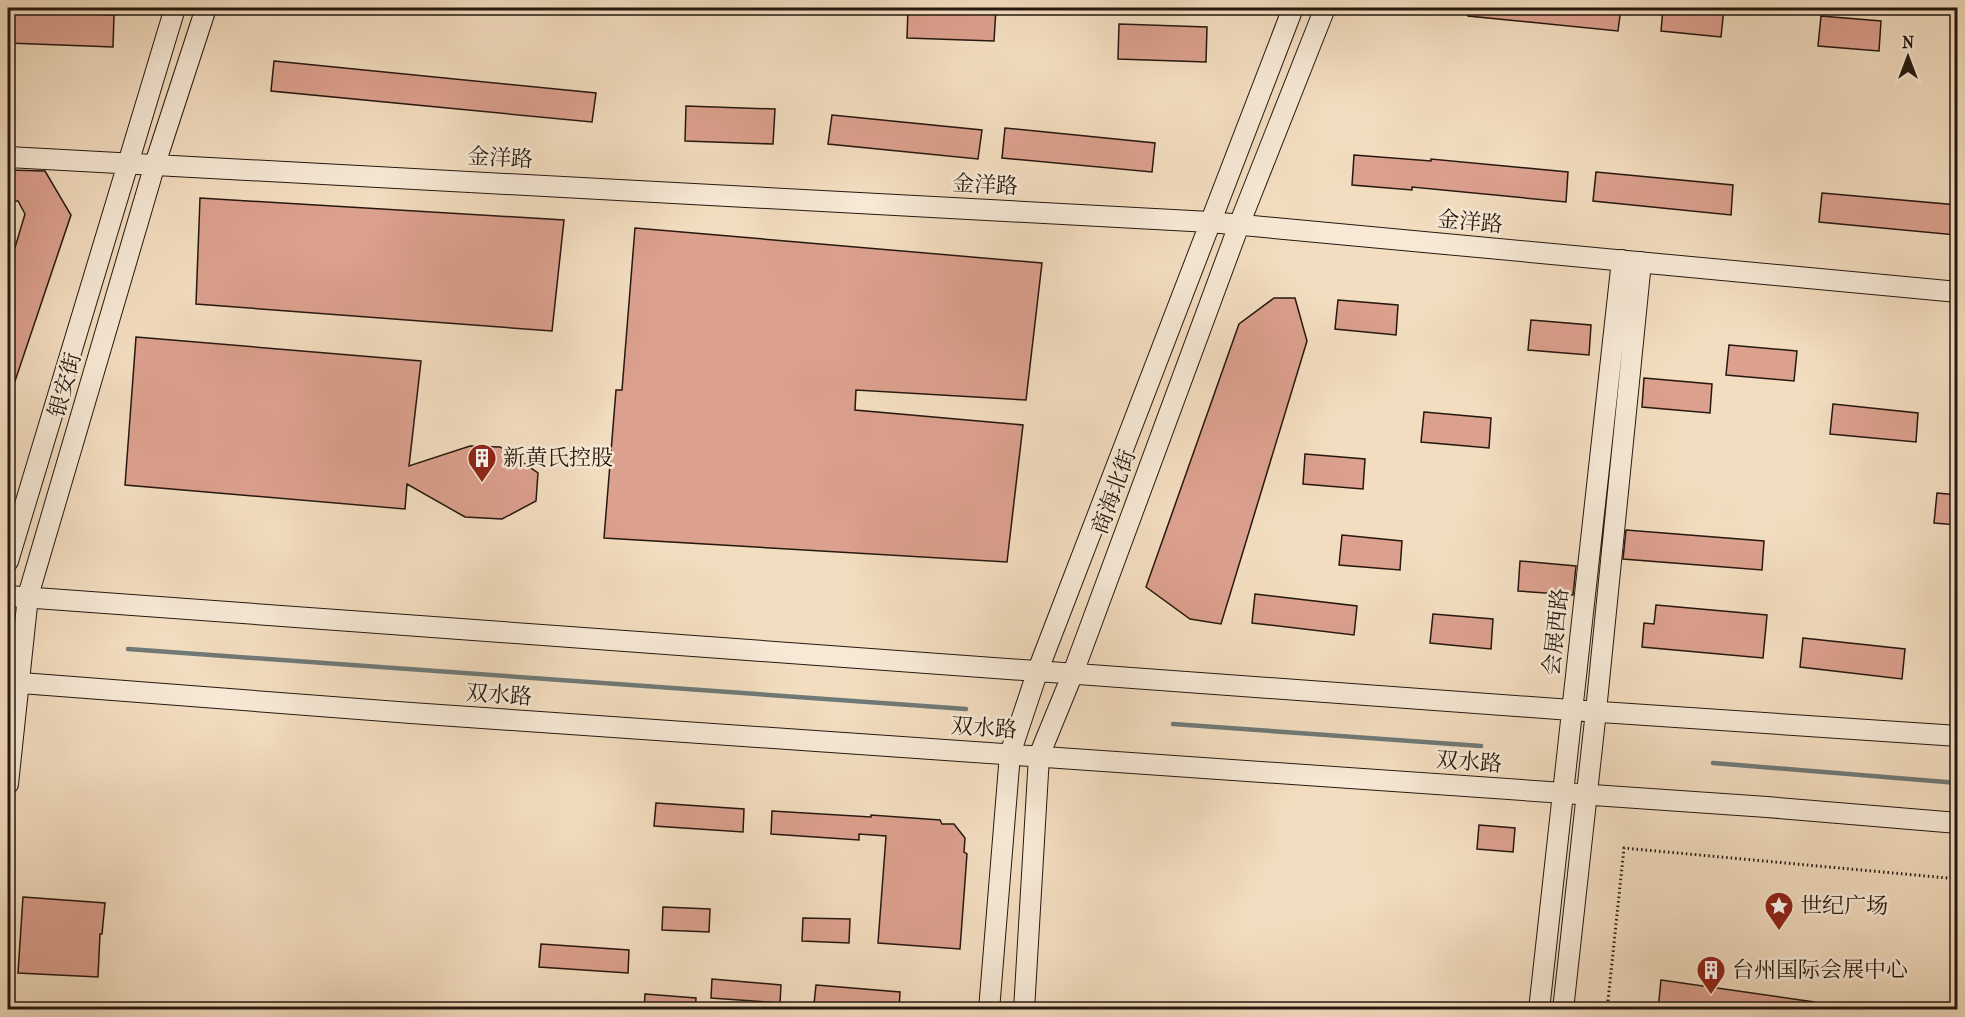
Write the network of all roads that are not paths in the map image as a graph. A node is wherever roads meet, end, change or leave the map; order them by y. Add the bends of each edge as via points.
1 (175, 8) edge
2 (206, 8) edge
3 (1293, 8) edge
4 (1325, 8) edge
5 (8, 157) edge
6 (127, 162) junction
7 (155, 164) junction
8 (1210, 222) junction
9 (1239, 225) junction
10 (1632, 261) junction
11 (1958, 292) edge
12 (8, 561) edge
13 (8, 596) edge
14 (28, 596) junction
15 (1038, 670) junction
16 (1073, 674) junction
17 (13, 683) edge
18 (1571, 710) junction
19 (1596, 711) junction
20 (1958, 736) edge
21 (1010, 754) junction
22 (1039, 756) junction
23 (8, 784) edge
24 (1563, 793) junction
25 (1587, 795) junction
26 (1958, 823) edge
27 (989, 1010) edge
28 (1024, 1010) edge
29 (1539, 1010) edge
30 (1563, 1010) edge

1 - 6 main road, 银安街
2 - 7 main road, 银安街
3 - 8 main road, 商海北街
4 - 9 main road, 商海北街
5 - 6 main road, 金洋路
6 - 7 main road, 金洋路
6 - 12 main road, 银安街
7 - 8 main road, 金洋路
7 - 14 main road, 银安街
8 - 9 main road, 金洋路
8 - 15 main road, 商海北街
9 - 10 main road, 金洋路
9 - 16 main road, 商海北街
10 - 11 main road, 金洋路
10 - 18 main road, 会展西路
10 - 19 main road
13 - 14 main road
14 - 15 main road
14 - 17 main road, 银安街
15 - 16 main road
15 - 21 main road, 商海北街
16 - 18 main road
16 - 22 main road, 商海北街
17 - 21 main road, 双水路
17 - 23 main road, 银安街
18 - 19 main road
18 - 24 main road, 会展西路
19 - 20 main road
19 - 25 main road
21 - 22 main road, 双水路
21 - 27 main road, 商海北街
22 - 24 main road, 双水路
22 - 28 main road, 商海北街
24 - 25 main road, 双水路
24 - 29 main road, 会展西路
25 - 26 main road, 双水路
25 - 30 main road

